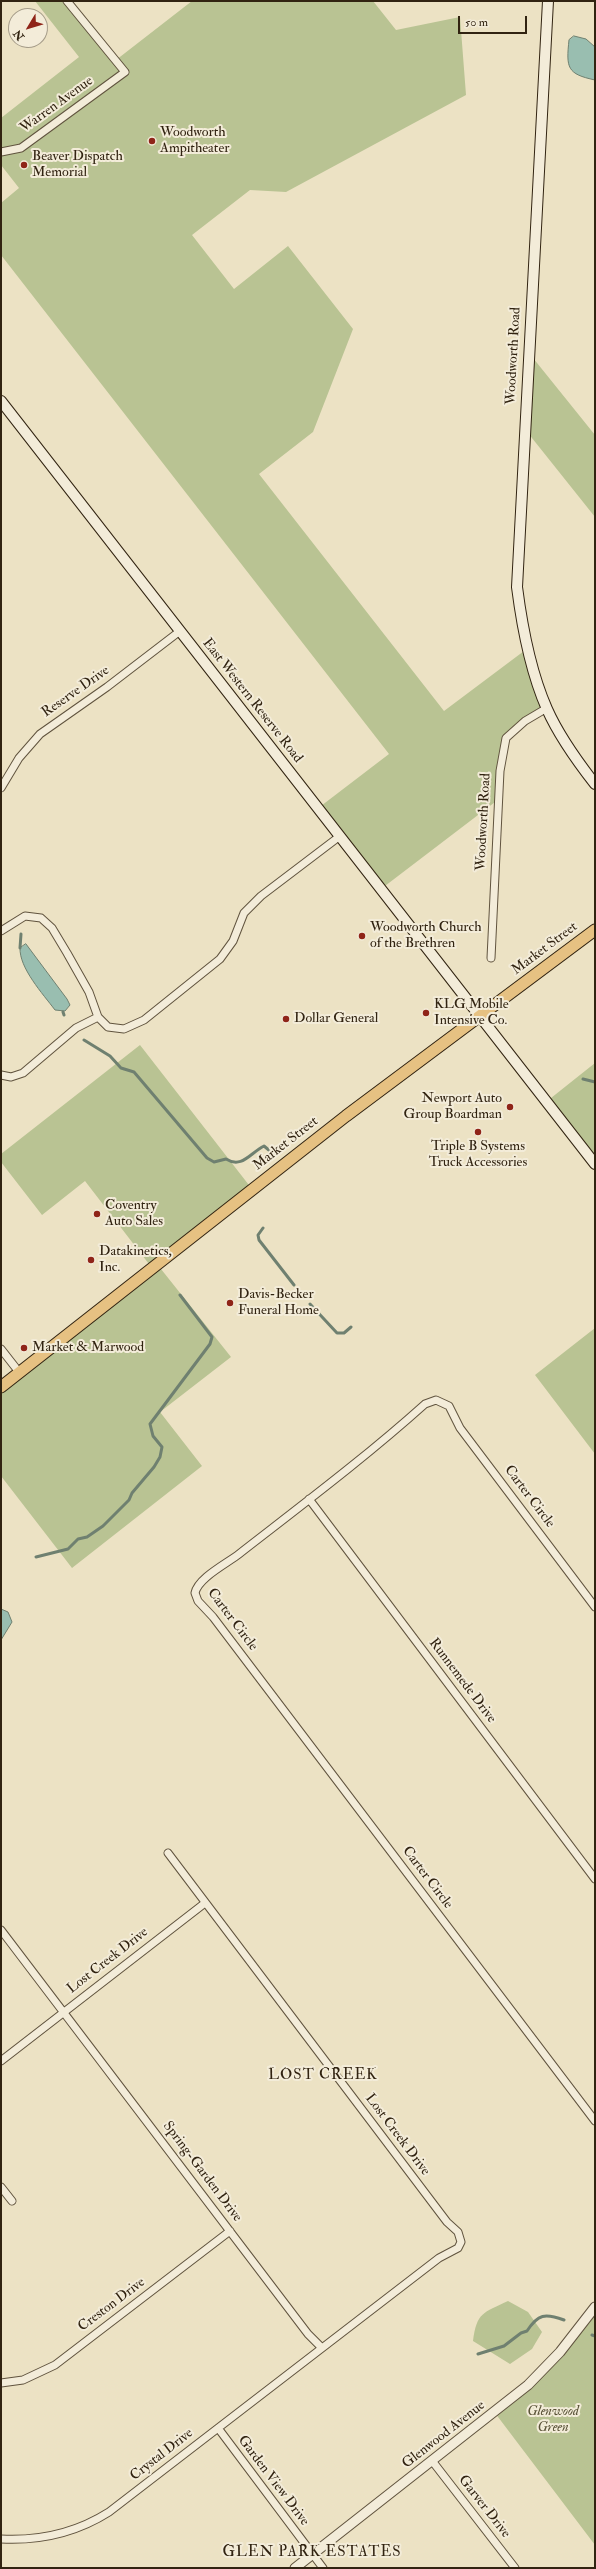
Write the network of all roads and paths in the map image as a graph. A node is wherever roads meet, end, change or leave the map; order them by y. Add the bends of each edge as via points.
1 (67, 1) edge
2 (548, 1) edge
3 (1, 152) edge
4 (1, 401) edge
5 (180, 631) junction
6 (547, 708) junction
7 (595, 784) edge
8 (1, 788) edge
9 (340, 836) junction
10 (595, 930) edge
11 (1, 931) edge
12 (490, 958) dead end
13 (98, 1017) junction
14 (480, 1018) junction
15 (1, 1075) edge
16 (595, 1164) edge
17 (1, 1349) edge
18 (20, 1372) junction
19 (1, 1387) edge
20 (309, 1499) junction
21 (595, 1607) edge
22 (168, 1853) dead end
23 (595, 1879) edge
24 (205, 1903) junction
25 (1, 1930) edge
26 (64, 2011) junction
27 (1, 2061) edge
28 (595, 2121) edge
29 (1, 2186) edge
30 (12, 2201) dead end
31 (230, 2231) junction
32 (595, 2307) edge
33 (321, 2347) junction
34 (1, 2383) edge
35 (218, 2428) junction
36 (433, 2462) junction
37 (1, 2539) edge
38 (312, 2554) junction
39 (295, 2568) edge
40 (323, 2568) edge
41 (515, 2568) edge

1 - 3 street, Warren Avenue via 125,72 21,148
2 - 6 main road, Woodworth Road via 517,587 528,648
4 - 5 main road, East Western Reserve Road
5 - 8 street, Reserve Drive via 40,734 19,758
5 - 9 main road, East Western Reserve Road
6 - 7 main road, Woodworth Road via 566,743
6 - 12 street, Woodworth Road via 525,721 506,738 500,771
9 - 13 street via 260,896 244,913 233,941 220,959 163,1006 144,1020 124,1029 108,1027
9 - 14 main road, East Western Reserve Road
10 - 14 main road, Market Street
11 - 13 street via 25,916 41,918 47,923 89,992
13 - 15 street via 76,1028 23,1073 12,1077
14 - 16 main road, East Western Reserve Road
14 - 18 main road, Market Street via 346,1116
17 - 18 street
18 - 19 main road, Market Street
20 - 21 street, Carter Circle via 425,1404 436,1400 445,1403 452,1410 460,1428
20 - 23 street, Runnemede Drive
20 - 28 street, Carter Circle via 222,1567 204,1578 195,1590 195,1596
22 - 24 street, Lost Creek Drive
24 - 26 street, Lost Creek Drive
24 - 33 street, Lost Creek Drive via 460,2236 458,2248 439,2258
25 - 26 street, Spring-Garden Drive
26 - 27 street, Lost Creek Drive
26 - 31 street, Spring-Garden Drive
29 - 30 street
31 - 33 street, Spring-Garden Drive via 308,2334
31 - 34 street, Creston Drive via 55,2365 23,2380
32 - 36 street, Glenwood Avenue via 560,2352 528,2385
33 - 35 street, Crystal Drive
35 - 37 street, Crystal Drive via 96,2520 60,2534 33,2539
35 - 38 street, Garden View Drive
36 - 38 street, Glenwood Avenue
36 - 41 street, Garver Drive
38 - 39 street, Glenwood Avenue
38 - 40 street, Garden View Drive

